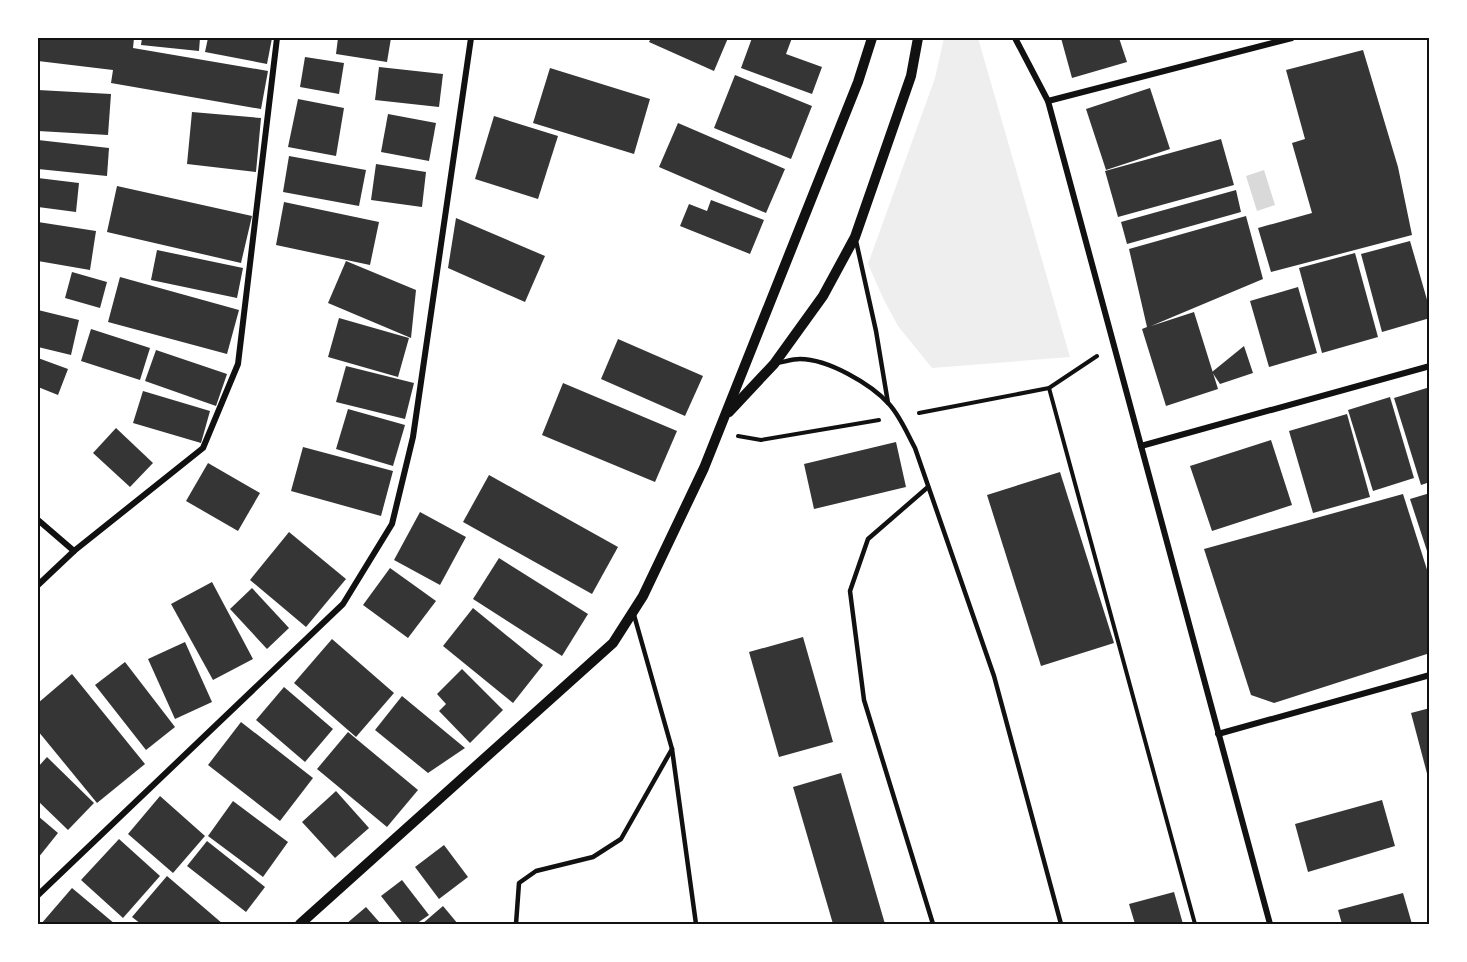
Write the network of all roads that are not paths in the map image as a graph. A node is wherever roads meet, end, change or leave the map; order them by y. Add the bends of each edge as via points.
1 (277, 38) edge
2 (471, 38) edge
3 (872, 38) edge
4 (918, 38) edge
5 (1015, 38) edge
6 (1292, 38) edge
7 (1048, 101) junction
8 (855, 237) junction
9 (774, 364) junction
10 (1430, 366) edge
11 (888, 403) junction
12 (724, 417) junction
13 (1141, 446) junction
14 (928, 487) junction
15 (38, 520) edge
16 (74, 551) junction
17 (38, 585) edge
18 (633, 613) junction
19 (1430, 675) edge
20 (1218, 734) junction
21 (672, 748) junction
22 (38, 895) edge
23 (300, 924) edge
24 (516, 924) edge
25 (696, 924) edge
26 (933, 924) edge
27 (1061, 924) edge
28 (1270, 924) edge

1 - 16 street via 238,364 202,448
2 - 22 street via 413,437 392,524 343,604
3 - 12 street via 854,93
4 - 8 street via 911,76
5 - 7 street
6 - 7 street
7 - 13 street
8 - 9 street via 823,296
8 - 11 lane
9 - 11 lane via 800,359 824,364 848,373
9 - 12 street
10 - 13 street
11 - 14 lane via 915,448
12 - 18 street via 704,468
13 - 20 street
14 - 26 lane via 868,539 850,591 864,700
14 - 27 lane via 994,676
15 - 16 street
16 - 17 street
18 - 21 lane
18 - 23 street via 613,643
19 - 20 street
20 - 28 street
21 - 24 lane via 621,839 593,857 536,871 519,883
21 - 25 lane

